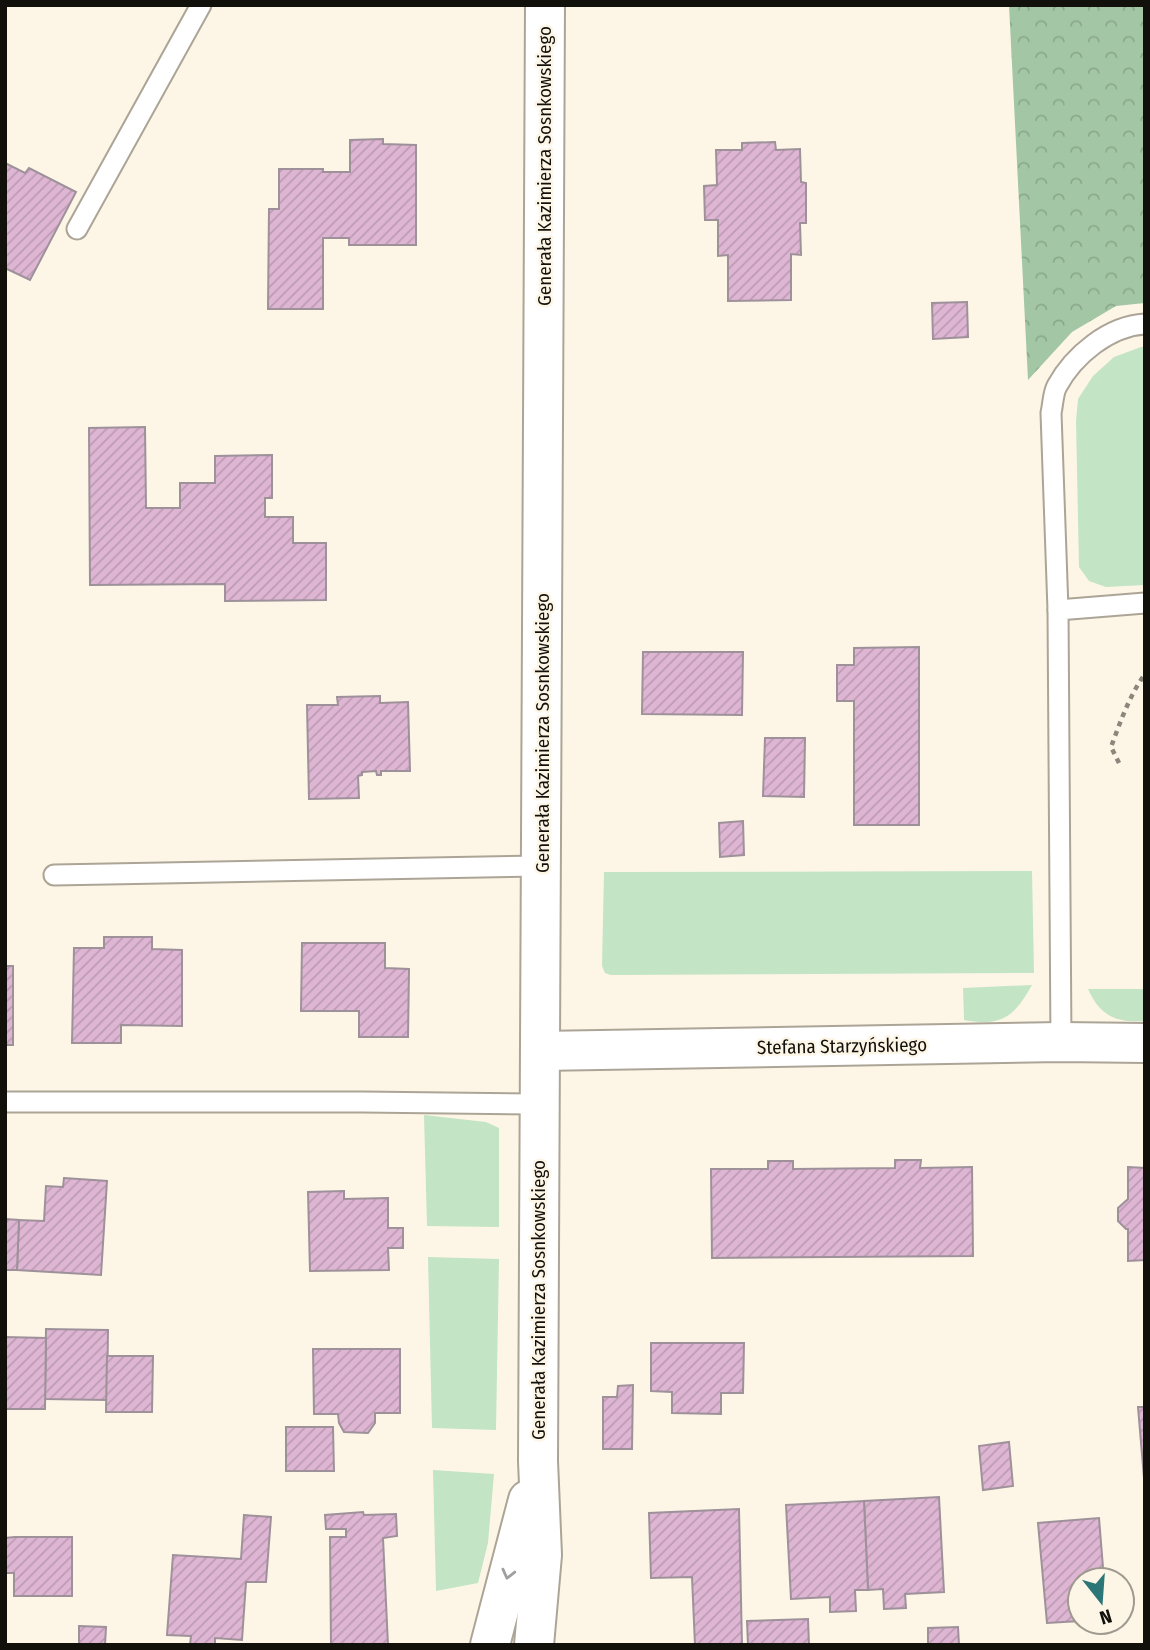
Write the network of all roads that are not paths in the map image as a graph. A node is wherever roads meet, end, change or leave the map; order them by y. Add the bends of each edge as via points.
1 (201, 5) edge
2 (545, 5) edge
3 (77, 229) dead end
4 (1145, 324) edge
5 (1145, 603) edge
6 (1058, 610) junction
7 (541, 866) junction
8 (54, 875) dead end
9 (1061, 1042) junction
10 (1145, 1043) edge
11 (540, 1051) junction
12 (5, 1102) edge
13 (540, 1104) junction
14 (538, 1461) junction
15 (490, 1645) edge
16 (534, 1645) edge

1 - 3 lane
2 - 7 street, Generała Kazimierza Sosnkowskiego
4 - 6 lane via 1111,333 1078,357 1056,388 1051,413
5 - 6 lane
6 - 9 lane
7 - 8 lane
7 - 11 street, Generała Kazimierza Sosnkowskiego
9 - 10 street, Stefana Starzyńskiego
9 - 11 street, Stefana Starzyńskiego
11 - 13 street, Generała Kazimierza Sosnkowskiego
12 - 13 lane
13 - 14 street, Generała Kazimierza Sosnkowskiego
14 -> 15 street, Generała Kazimierza Sosnkowskiego
14 - 16 street, Generała Kazimierza Sosnkowskiego via 542,1555

